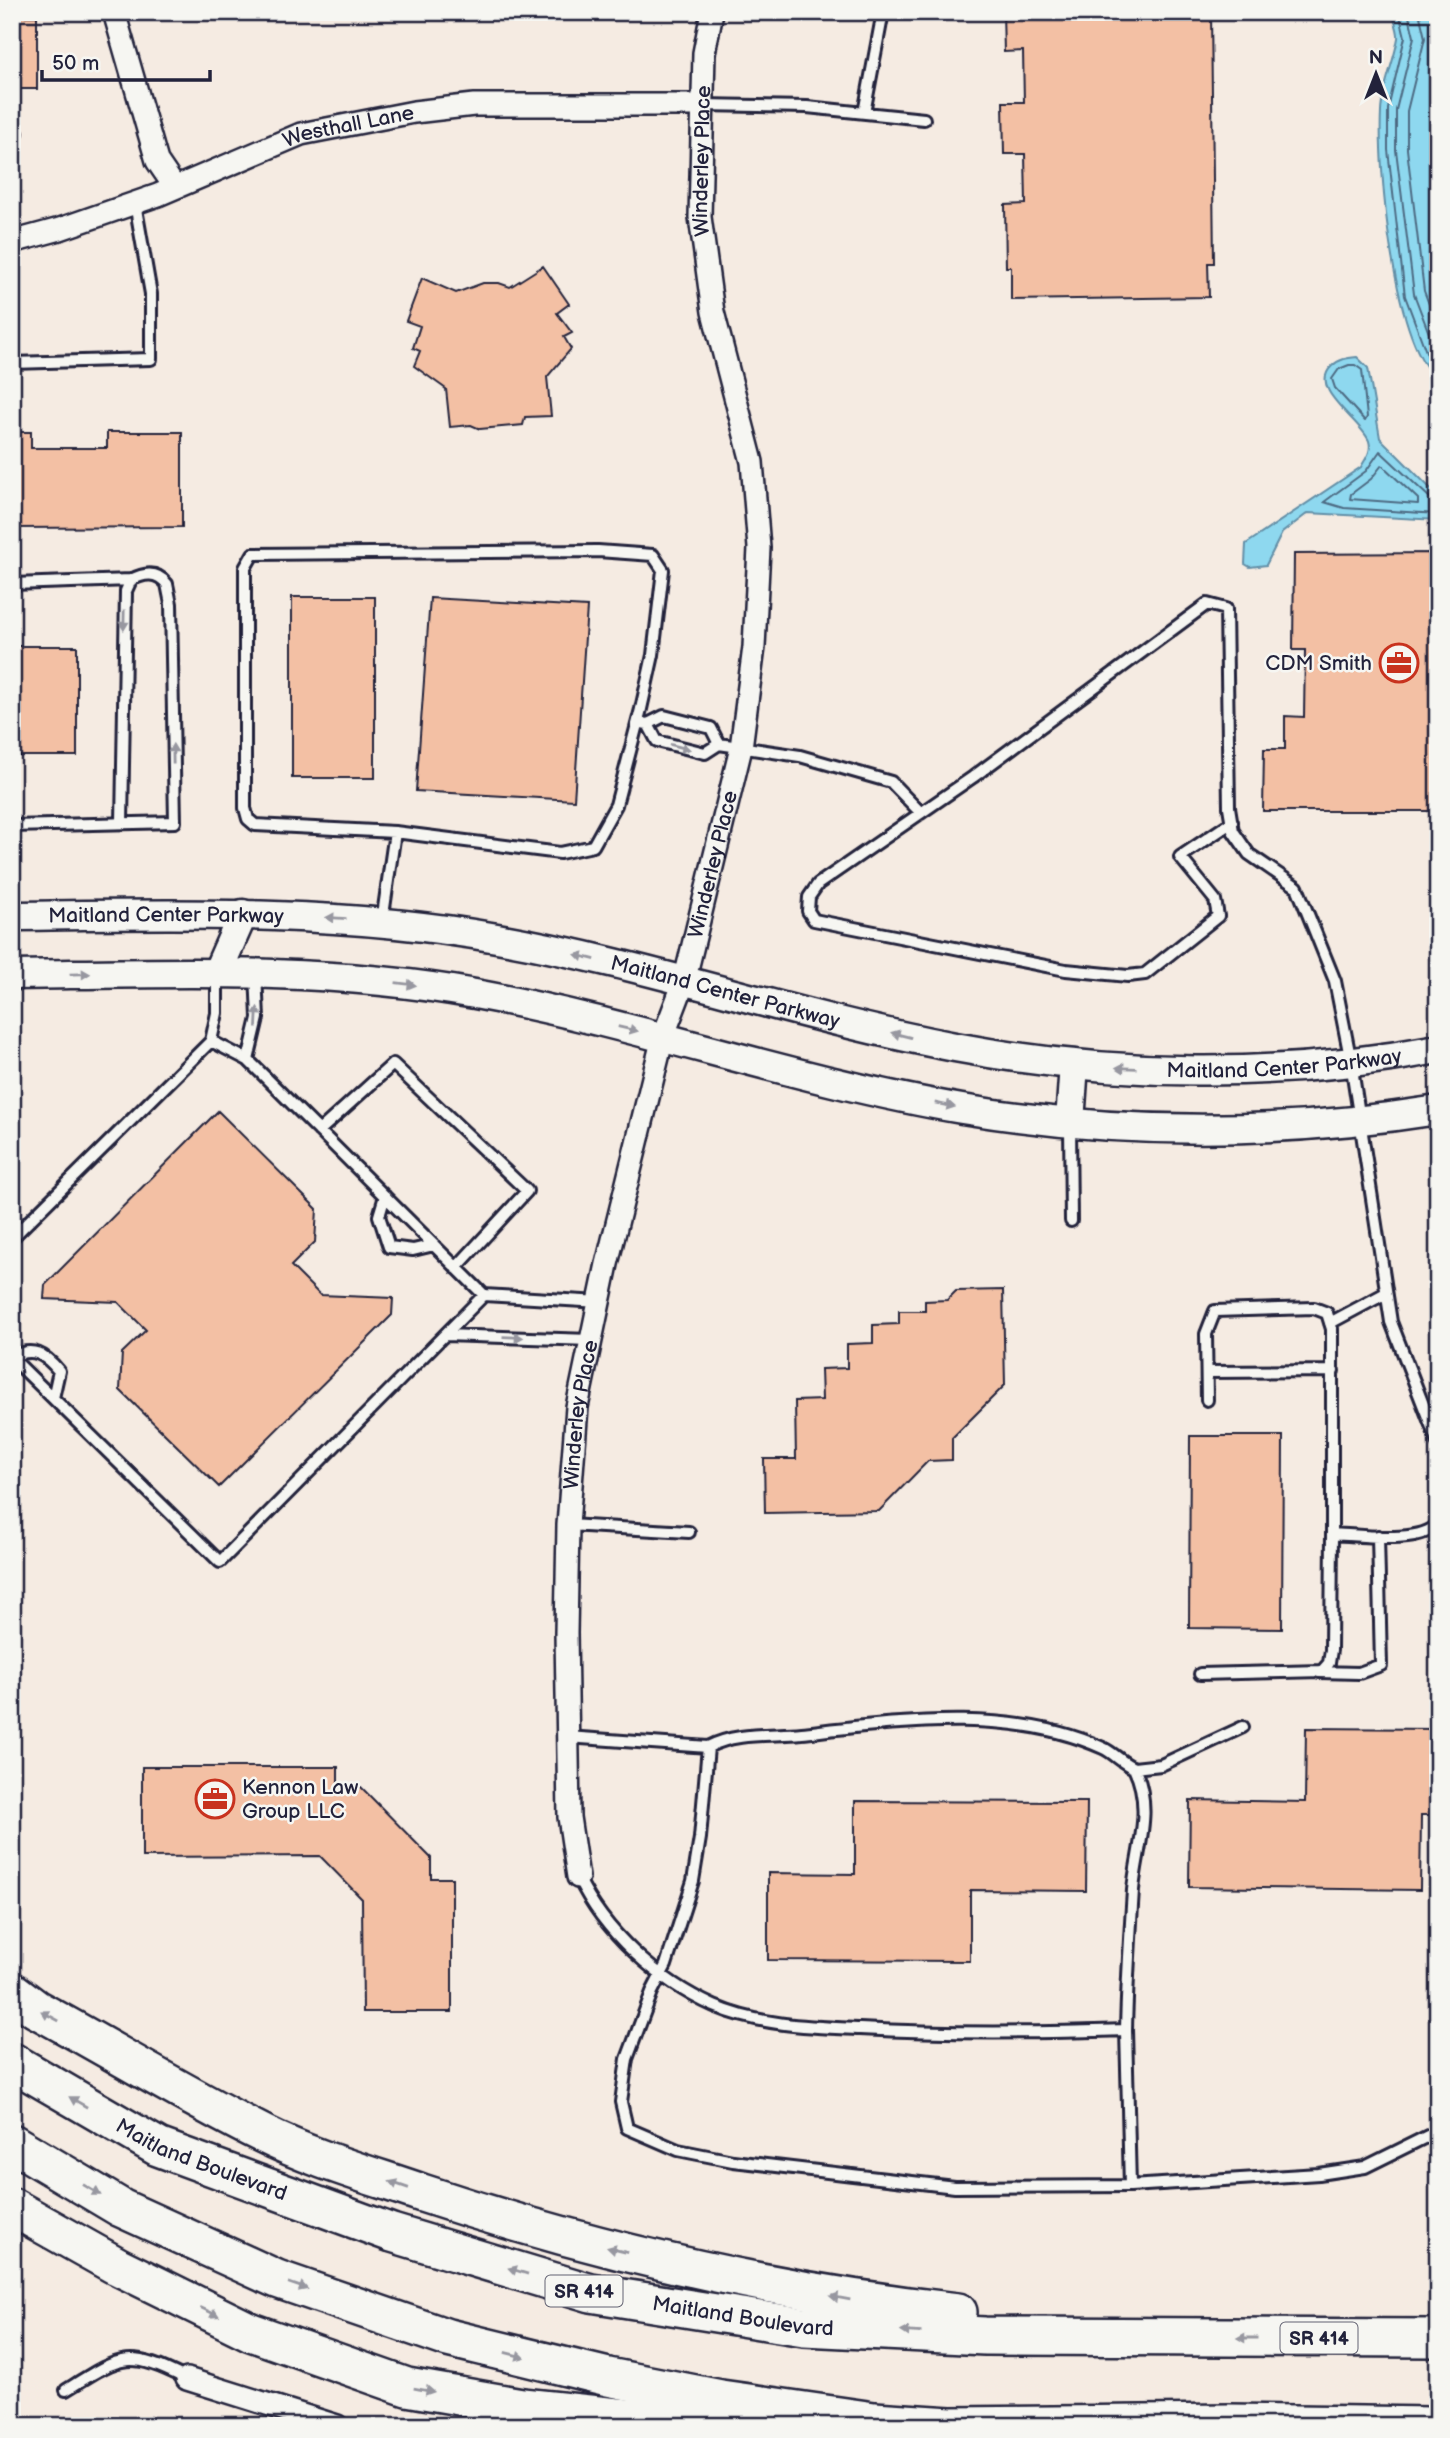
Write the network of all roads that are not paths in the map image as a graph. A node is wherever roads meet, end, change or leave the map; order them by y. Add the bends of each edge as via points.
1 (114, 12) edge
2 (712, 12) edge
3 (883, 12) edge
4 (702, 105) junction
5 (864, 113) junction
6 (923, 119) dead end
7 (174, 186) junction
8 (135, 203) junction
9 (12, 242) edge
10 (12, 363) edge
11 (131, 580) junction
12 (12, 584) edge
13 (643, 723) junction
14 (730, 746) junction
15 (921, 813) junction
16 (1232, 822) junction
17 (122, 823) junction
18 (12, 826) edge
19 (395, 832) junction
20 (243, 914) junction
21 (12, 916) edge
22 (382, 922) junction
23 (217, 973) junction
24 (256, 973) junction
25 (12, 975) edge
26 (684, 982) junction
27 (663, 1037) junction
28 (211, 1041) junction
29 (1438, 1049) edge
30 (248, 1060) junction
31 (1351, 1062) junction
32 (1074, 1064) junction
33 (1438, 1110) edge
34 (1359, 1121) junction
35 (1070, 1122) junction
36 (319, 1131) junction
37 (385, 1196) junction
38 (1071, 1221) dead end
39 (12, 1238) edge
40 (434, 1245) junction
41 (456, 1268) junction
42 (1386, 1293) junction
43 (484, 1295) junction
44 (600, 1302) junction
45 (1330, 1323) junction
46 (445, 1335) junction
47 (592, 1340) junction
48 (12, 1357) edge
49 (1333, 1371) junction
50 (1206, 1372) junction
51 (53, 1398) junction
52 (1206, 1400) dead end
53 (1438, 1443) edge
54 (1438, 1523) edge
55 (568, 1525) junction
56 (689, 1532) dead end
57 (1332, 1534) junction
58 (1378, 1536) junction
59 (1318, 1672) junction
60 (1200, 1674) dead end
61 (1243, 1727) dead end
62 (567, 1737) junction
63 (708, 1747) junction
64 (1134, 1768) junction
65 (578, 1877) joint
66 (661, 1975) junction
67 (12, 1991) edge
68 (1126, 2030) junction
69 (12, 2062) edge
70 (1438, 2131) edge
71 (12, 2143) edge
72 (1130, 2186) junction
73 (12, 2207) edge
74 (1438, 2338) edge
75 (1200, 2339) junction
76 (187, 2379) joint
77 (66, 2390) dead end
78 (874, 2421) junction
79 (337, 2426) edge
80 (1432, 2426) edge

1 - 7 street via 158,161
2 - 4 street, Winderley Place via 704,53
3 - 5 lane
4 - 5 lane
4 - 7 street, Westhall Lane via 474,105 414,112 301,135
4 - 14 street, Winderley Place via 700,217 713,312 752,462 759,548 754,647
5 - 6 lane
7 - 8 street, Westhall Lane
8 - 9 street, Westhall Lane
8 - 10 lane via 152,294 152,359
11 - 12 lane
11 -> 17 lane via 124,609
17 -> 11 lane via 175,822 169,593 167,584 155,575
13 - 14 lane via 664,716 711,728
13 -> 14 lane via 657,741 705,753
13 - 19 lane via 616,806 593,846 561,853
13 - 19 lane via 663,570 653,555 598,551 253,554 246,568 248,819 255,825
14 - 15 lane via 800,756 891,782
14 - 26 street, Winderley Place
15 - 16 lane via 1207,604 1226,609
15 - 16 lane via 818,884 809,897 808,911 814,920 1066,970 1128,976 1144,974 1218,916 1215,900 1180,857
16 - 31 lane via 1249,855 1297,887 1335,981
17 - 18 lane
19 - 22 lane
20 - 21 street, Maitland Center Parkway
22 -> 20 street, Maitland Center Parkway
20 - 23 street
20 - 24 street
26 -> 22 street, Maitland Center Parkway via 539,946
23 - 24 street
25 -> 23 street
23 - 28 lane via 217,1013
24 -> 27 street via 424,986
30 -> 24 lane via 258,1018
26 - 27 street, Winderley Place
32 -> 26 street, Maitland Center Parkway via 956,1047
27 -> 35 street via 961,1109
27 - 44 street, Winderley Place
28 - 30 lane
28 - 39 lane
29 - 31 street, Maitland Center Parkway
30 - 36 lane
31 -> 32 street, Maitland Center Parkway via 1229,1069
31 - 34 lane
32 - 35 street
33 - 34 street
34 - 35 street via 1222,1130
34 - 42 lane
35 - 38 lane
36 - 37 lane
36 - 41 lane via 393,1064 527,1191
37 - 40 lane
37 - 40 lane via 379,1216 389,1247 413,1250
40 - 41 lane
41 - 43 lane
42 - 45 lane
42 - 53 lane via 1391,1322
43 - 44 lane
43 - 46 lane
44 - 47 street, Winderley Place
45 - 49 lane
45 - 50 lane via 1327,1313 1314,1308 1215,1311 1206,1334
46 -> 47 lane
46 - 51 lane via 220,1562
47 - 55 street, Winderley Place via 577,1407
48 - 51 lane
48 - 51 lane via 24,1350 45,1354 60,1371
49 - 50 lane
49 - 57 lane
50 - 52 lane
54 - 58 lane via 1413,1536
55 - 56 lane
55 - 62 street, Winderley Place
57 - 58 lane
57 - 59 lane via 1331,1650 1329,1663
58 - 59 lane via 1381,1665 1359,1674
59 - 60 lane
61 - 64 lane via 1161,1765
62 - 63 lane
62 - 65 street, Winderley Place via 569,1817
63 - 64 lane via 746,1736 960,1721 1011,1724 1071,1736 1106,1749
63 - 66 lane via 693,1881
64 - 68 lane via 1144,1796 1144,1823 1134,1885
65 - 66 lane via 592,1905
66 - 68 lane via 715,2006 772,2023 916,2032
66 - 72 lane via 627,2059 621,2102 627,2128 678,2150 781,2168 955,2187
75 -> 67 highway via 853,2300 733,2278 584,2242 373,2176 265,2135 36,2009
68 - 72 lane
75 -> 69 highway, Maitland Boulevard / SR 414 via 985,2336 804,2327 592,2293 392,2233 158,2147
70 - 72 lane via 1366,2167
71 -> 78 highway via 121,2208 278,2279 448,2339 621,2380
73 -> 78 highway via 117,2266 251,2332 407,2387 522,2407 646,2420
74 -> 75 highway, Maitland Boulevard / SR 414
76 - 77 lane via 152,2361 130,2359 103,2367
76 - 79 street
78 - 80 highway via 951,2426

